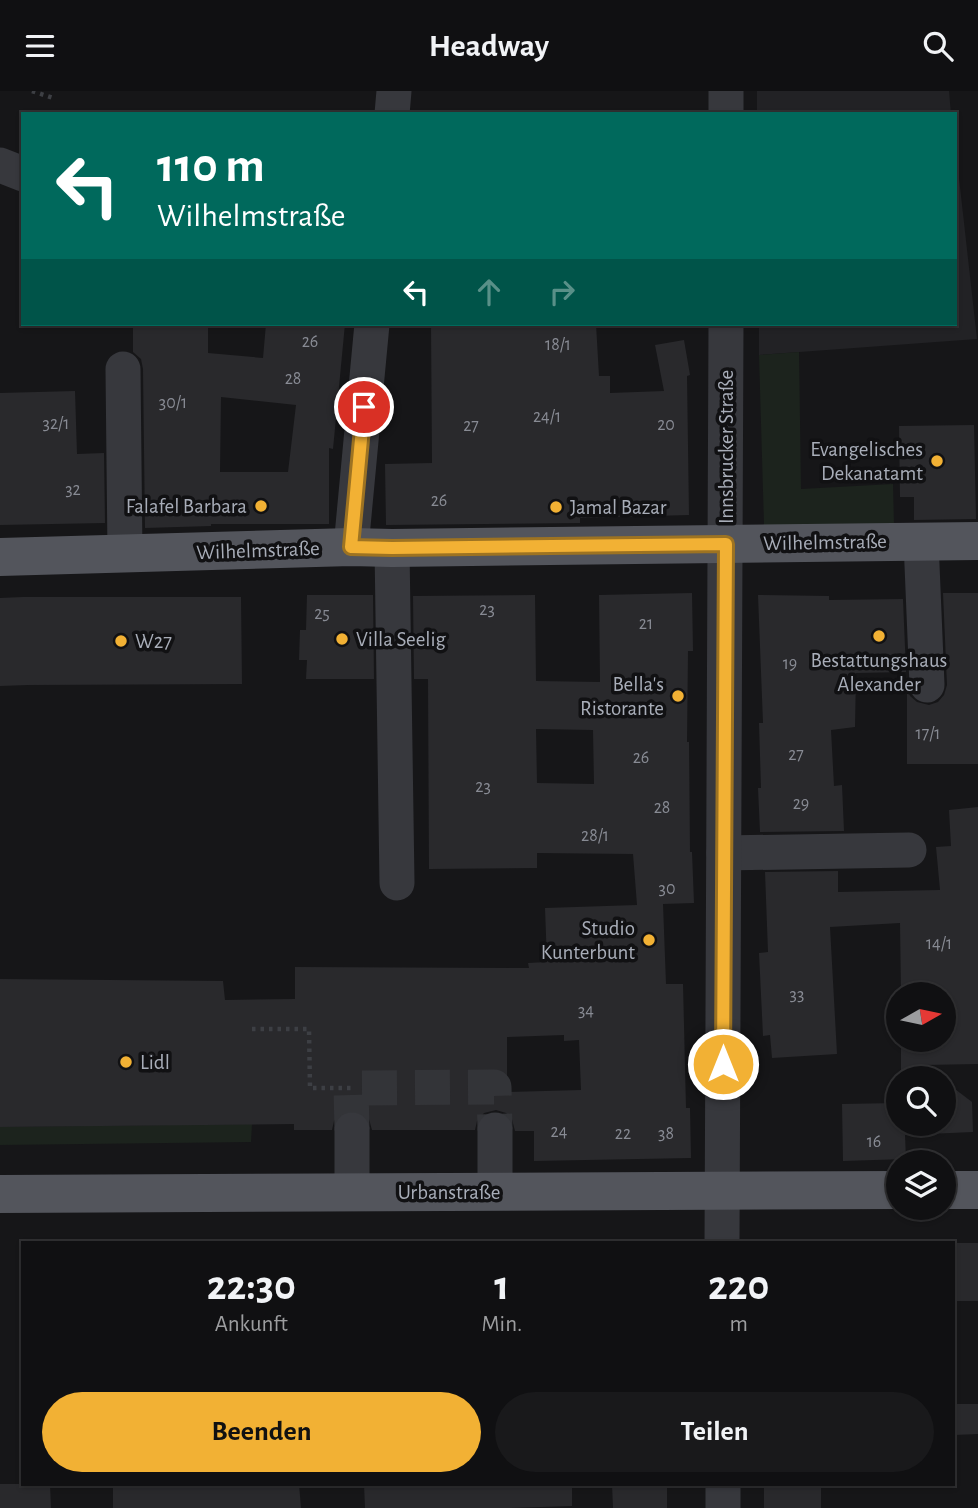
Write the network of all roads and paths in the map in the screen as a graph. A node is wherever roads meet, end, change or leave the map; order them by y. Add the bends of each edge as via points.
1 (33, 91) edge
2 (394, 91) edge
3 (726, 91) edge
4 (56, 99) dead end
5 (392, 112) edge
6 (726, 112) edge
7 (0, 165) edge
8 (21, 173) edge
9 (372, 326) edge
10 (726, 326) edge
11 (123, 369) dead end
12 (113, 449) dead end
13 (921, 541) junction
14 (978, 541) edge
15 (726, 544) junction
16 (351, 547) junction
17 (392, 548) junction
18 (120, 554) junction
19 (0, 557) edge
20 (927, 685) dead end
21 (909, 850) dead end
22 (724, 852) junction
23 (397, 883) dead end
24 (251, 1029) dead end
25 (351, 1088) dead end
26 (352, 1130) tunnel mouth
27 (495, 1130) tunnel mouth
28 (956, 1190) edge
29 (978, 1190) edge
30 (722, 1191) junction
31 (886, 1191) edge
32 (495, 1192) junction
33 (352, 1193) junction
34 (0, 1194) edge
35 (722, 1241) edge
36 (723, 1486) edge
37 (723, 1508) edge

1 - 4 path
2 - 5 street
3 - 6 street
7 - 8 street
9 - 16 street
10 - 15 street, Innsbrucker Straße
11 - 18 street
12 - 18 street
13 - 14 main road, Wilhelmstraße
13 - 15 main road, Wilhelmstraße
13 - 20 street
15 - 17 main road, Wilhelmstraße
15 - 22 street, Innsbrucker Straße
16 - 17 main road, Wilhelmstraße
16 - 18 main road, Wilhelmstraße
17 - 23 street
18 - 19 main road, Wilhelmstraße
21 - 22 street
22 - 30 street, Innsbrucker Straße
24 - 25 path via 309,1029 310,1088
26 - 33 street
27 - 32 street
28 - 29 main road
30 - 31 main road, Urbanstraße
30 - 32 main road, Urbanstraße
30 - 35 street, Innsbrucker Straße
32 - 33 main road, Urbanstraße
33 - 34 main road, Urbanstraße
36 - 37 street

